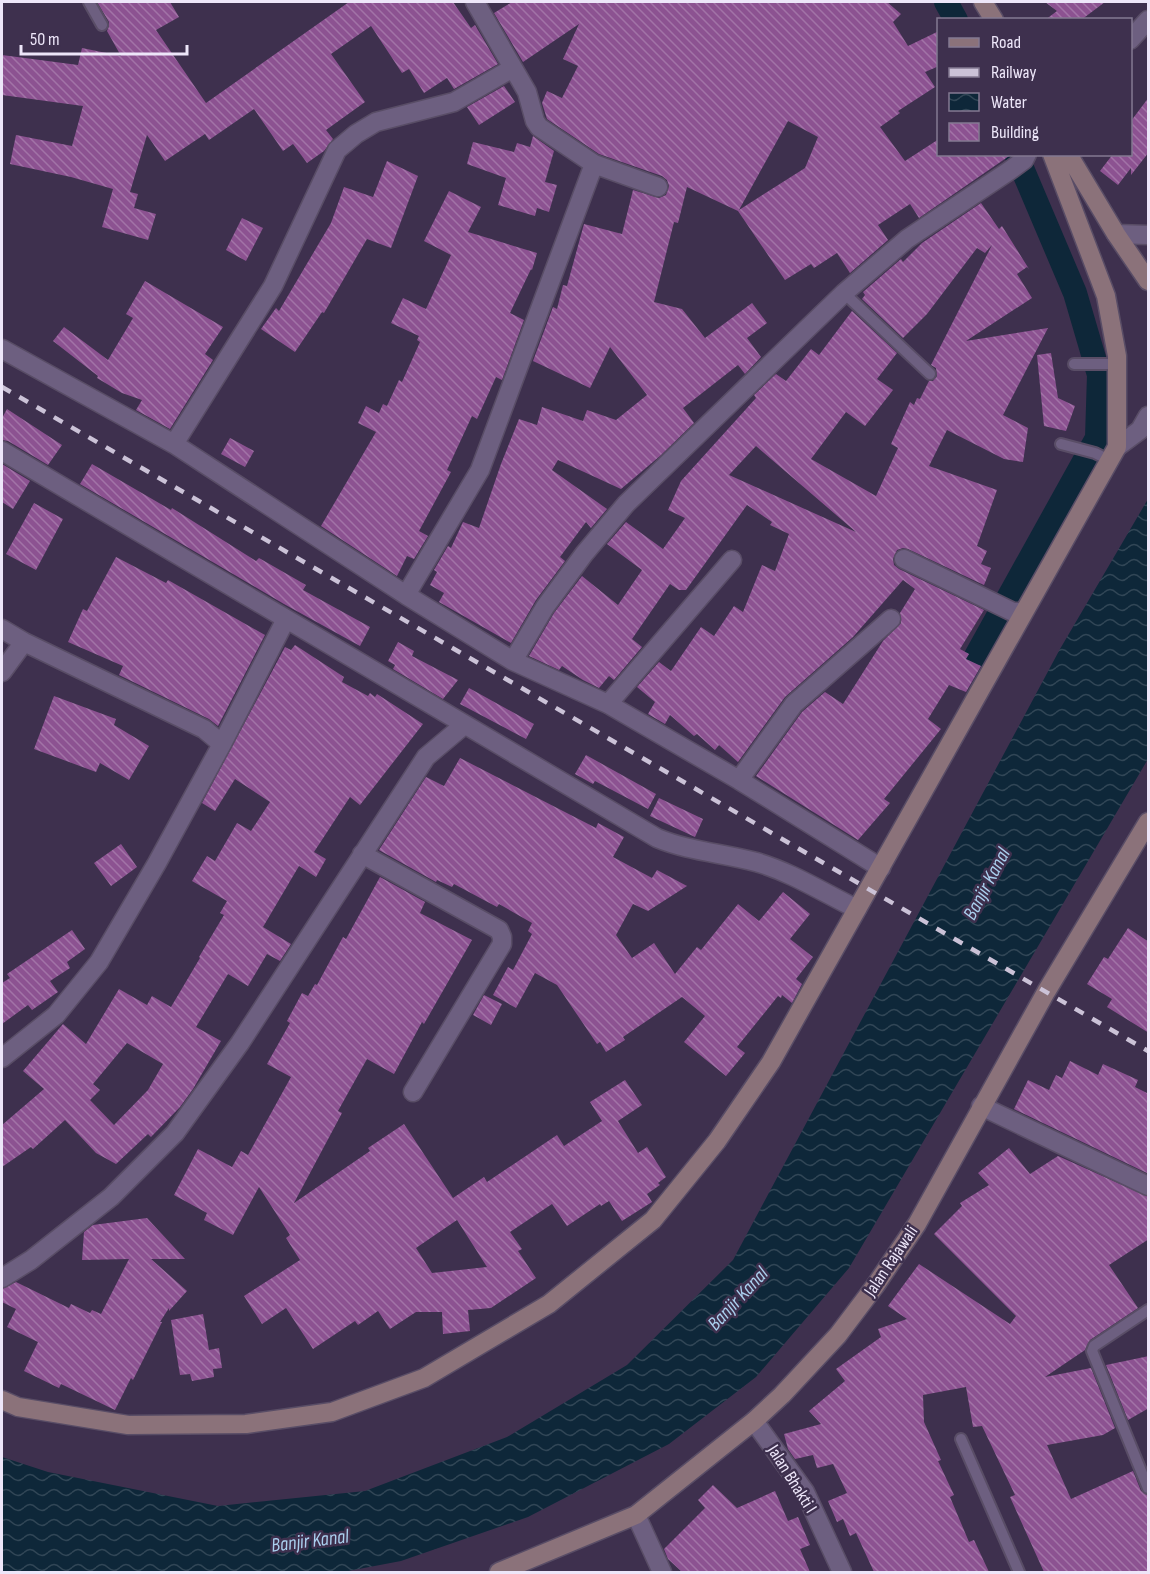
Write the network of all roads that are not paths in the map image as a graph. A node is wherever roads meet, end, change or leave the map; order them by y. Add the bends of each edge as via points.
1 (89, 2) edge
2 (475, 2) edge
3 (983, 2) edge
4 (993, 18) edge
5 (1149, 20) edge
6 (102, 26) dead end
7 (1132, 39) edge
8 (513, 68) junction
9 (1053, 156) edge
10 (1069, 156) edge
11 (1025, 157) edge
12 (594, 164) junction
13 (658, 187) dead end
14 (1116, 234) junction
15 (1149, 235) edge
16 (1149, 281) edge
17 (844, 293) junction
18 (2, 349) edge
19 (1114, 360) junction
20 (1079, 364) dead end
21 (930, 374) dead end
22 (1149, 416) edge
23 (174, 444) junction
24 (1065, 445) dead end
25 (2, 450) edge
26 (1107, 453) junction
27 (904, 559) dead end
28 (732, 560) dead end
29 (406, 595) junction
30 (1018, 612) junction
31 (286, 619) junction
32 (891, 619) dead end
33 (2, 629) edge
34 (24, 642) junction
35 (513, 661) junction
36 (2, 672) edge
37 (608, 704) junction
38 (464, 725) junction
39 (222, 744) junction
40 (739, 780) junction
41 (1149, 822) edge
42 (362, 854) junction
43 (881, 868) junction
44 (857, 909) junction
45 (2, 1059) edge
46 (413, 1092) dead end
47 (981, 1106) junction
48 (1149, 1186) edge
49 (2, 1278) edge
50 (1149, 1310) edge
51 (2, 1400) edge
52 (754, 1421) junction
53 (962, 1439) dead end
54 (1149, 1488) edge
55 (636, 1515) junction
56 (500, 1572) edge
57 (662, 1572) edge
58 (842, 1572) edge
59 (1019, 1572) edge

1 - 6 lane
2 - 8 street
3 - 4 street
5 - 7 street
8 - 12 street via 527,92 539,127
8 - 23 street via 454,102 376,122 337,150 273,286
9 - 19 street via 1106,296
10 - 14 street
11 - 17 street via 907,239
12 - 13 street
12 - 29 street via 480,470
14 - 15 street
14 - 16 street
17 - 21 lane
17 - 35 street via 626,504 545,607
18 - 23 street
19 - 20 lane
19 - 26 street
22 - 26 street via 1140,430
23 - 29 street
24 - 26 lane
25 - 31 street
26 - 30 street
27 - 30 street
28 - 37 street
29 - 35 street
30 - 43 street
31 - 38 street
31 - 39 street
32 - 40 street via 794,704
33 - 34 street
34 - 36 street
34 - 39 street via 204,729
35 - 37 street
37 - 40 street
38 - 42 street via 426,757
38 - 44 street via 657,838 676,846 757,863
39 - 45 street via 99,962 56,1015
40 - 43 street
41 - 47 street, Jalan Rajawali
42 - 46 street via 499,930 502,937 502,944
42 - 49 street via 240,1043 175,1134 111,1197
43 - 44 street
44 - 51 street via 771,1062 717,1141 653,1220 549,1304 424,1378 332,1412 246,1424 128,1425 18,1407
47 - 48 street
47 - 52 street, Jalan Rajawali via 917,1224 875,1286 838,1335
50 - 54 lane via 1092,1351
52 - 55 street, Jalan Rajawali
52 - 58 street, Jalan Bhakti I via 805,1492
53 - 59 lane
55 - 56 street, Jalan Rajawali
55 - 57 street

